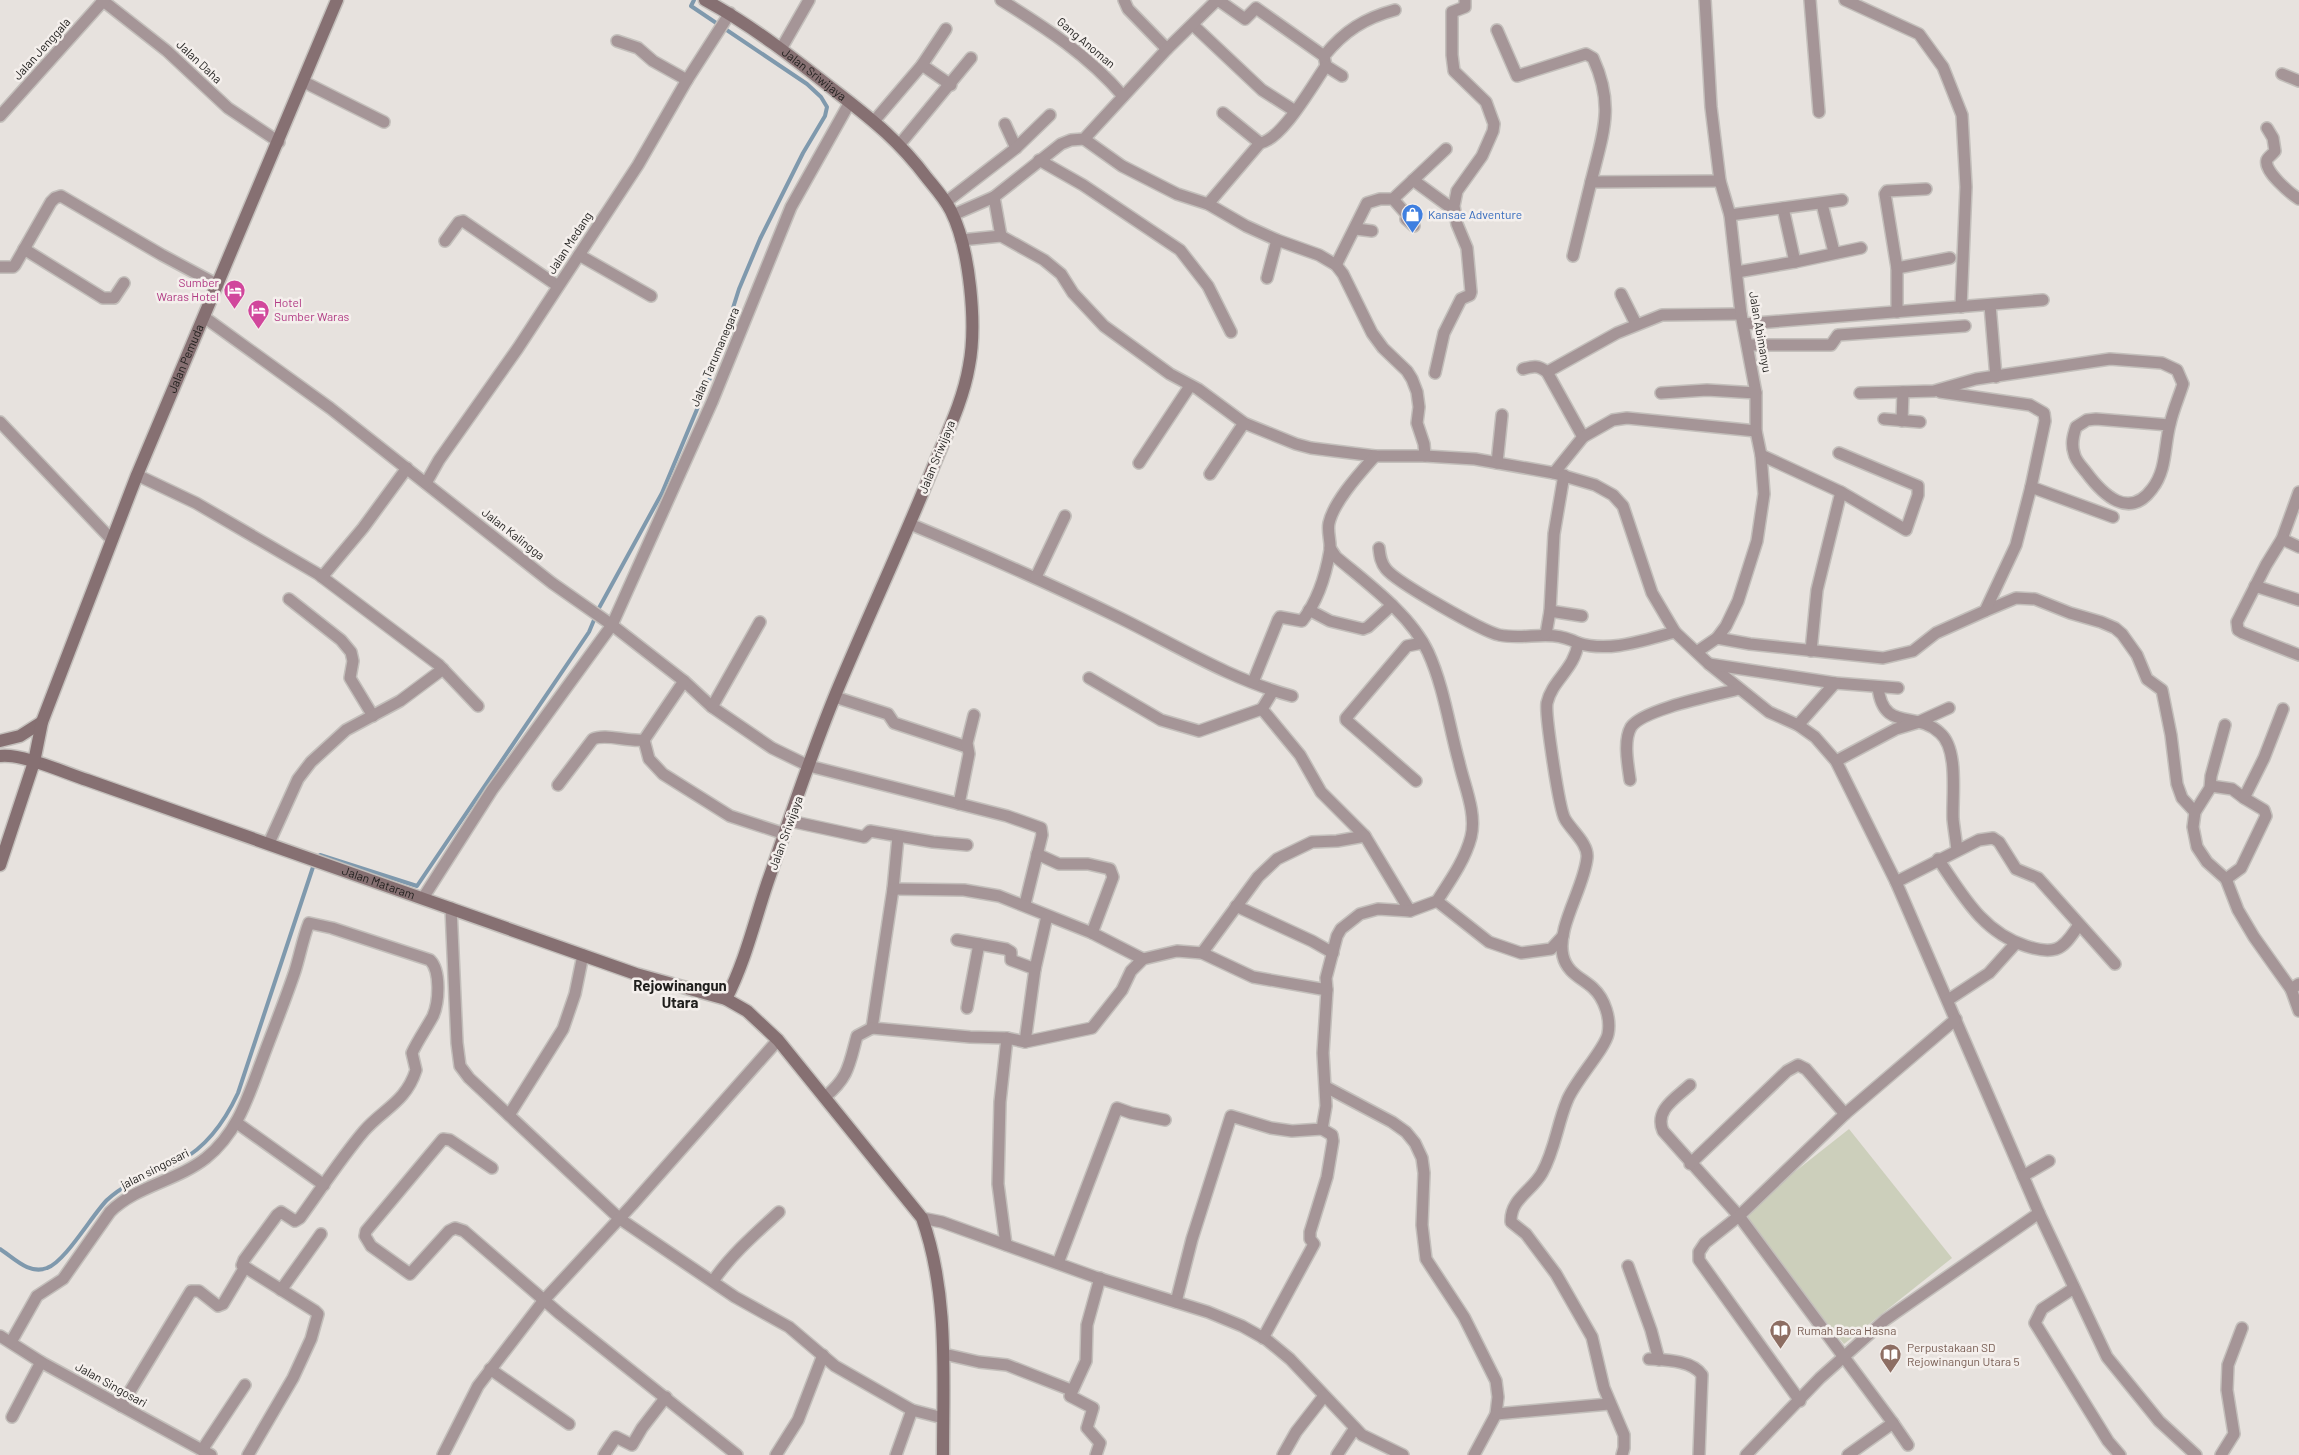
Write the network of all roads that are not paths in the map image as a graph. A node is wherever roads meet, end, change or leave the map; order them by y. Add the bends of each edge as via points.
1 (103, 0) edge
2 (338, 0) edge
3 (706, 0) edge
4 (809, 0) edge
5 (1001, 0) edge
6 (1124, 0) edge
7 (1217, 0) edge
8 (1465, 0) edge
9 (1705, 0) edge
10 (1810, 0) edge
11 (1845, 0) edge
12 (1259, 4) edge
13 (1396, 10) dead end
14 (730, 13) junction
15 (1194, 25) junction
16 (946, 29) dead end
17 (1498, 30) dead end
18 (617, 41) dead end
19 (781, 49) junction
20 (1167, 49) junction
21 (971, 58) dead end
22 (1325, 61) junction
23 (922, 65) junction
24 (2282, 74) dead end
25 (1342, 76) dead end
26 (687, 80) junction
27 (2299, 81) edge
28 (304, 82) junction
29 (951, 85) junction
30 (1123, 96) junction
31 (850, 102) junction
32 (1294, 111) junction
33 (1819, 112) dead end
34 (1223, 113) dead end
35 (1050, 115) dead end
36 (0, 116) edge
37 (874, 120) junction
38 (384, 122) dead end
39 (1005, 124) dead end
40 (2267, 128) dead end
41 (1084, 139) junction
42 (279, 142) junction
43 (1260, 143) junction
44 (900, 144) junction
45 (1016, 148) junction
46 (1446, 149) dead end
47 (1038, 160) junction
48 (1413, 180) junction
49 (1720, 181) junction
50 (1592, 182) junction
51 (1926, 189) dead end
52 (994, 197) junction
53 (1392, 199) junction
54 (2299, 199) edge
55 (1842, 200) dead end
56 (946, 202) junction
57 (1208, 204) junction
58 (1822, 204) junction
59 (1783, 208) junction
60 (1454, 210) junction
61 (953, 215) junction
62 (1730, 215) junction
63 (1414, 226) dead end
64 (1356, 228) junction
65 (1372, 230) dead end
66 (1001, 236) junction
67 (965, 239) junction
68 (1277, 240) junction
69 (445, 241) dead end
70 (1861, 248) dead end
71 (24, 249) junction
72 (1834, 252) junction
73 (579, 255) junction
74 (1572, 256) dead end
75 (1950, 258) dead end
76 (1795, 262) junction
77 (1336, 265) junction
78 (0, 267) edge
79 (1897, 268) junction
80 (1737, 272) junction
81 (1266, 278) dead end
82 (124, 283) dead end
83 (218, 285) junction
84 (558, 286) junction
85 (1621, 294) dead end
86 (651, 296) dead end
87 (2042, 300) dead end
88 (1990, 306) junction
89 (1962, 307) junction
90 (1897, 312) junction
91 (204, 317) junction
92 (1743, 319) junction
93 (1636, 324) junction
94 (1965, 326) dead end
95 (1231, 332) dead end
96 (1748, 345) junction
97 (1523, 369) dead end
98 (1547, 372) junction
99 (1435, 373) dead end
100 (1996, 377) junction
101 (1190, 386) junction
102 (1934, 391) junction
103 (1903, 392) junction
104 (1661, 393) dead end
105 (1756, 393) junction
106 (1860, 394) dead end
107 (1502, 415) dead end
108 (1884, 419) dead end
109 (1902, 421) junction
110 (0, 422) edge
111 (1920, 422) dead end
112 (1244, 423) junction
113 (2169, 425) junction
114 (1756, 431) junction
115 (1583, 437) junction
116 (1839, 453) dead end
117 (1761, 455) junction
118 (1375, 456) junction
119 (1424, 456) junction
120 (1493, 462) junction
121 (1139, 463) dead end
122 (407, 468) junction
123 (1210, 474) dead end
124 (1559, 474) junction
125 (137, 475) junction
126 (426, 483) junction
127 (2031, 486) junction
128 (1841, 492) junction
129 (2299, 492) edge
130 (1065, 516) dead end
131 (2114, 517) dead end
132 (910, 524) junction
133 (2282, 539) junction
134 (112, 540) junction
135 (2299, 547) edge
136 (1330, 548) junction
137 (1379, 548) dead end
138 (322, 577) junction
139 (1036, 578) junction
140 (2255, 586) junction
141 (289, 599) dead end
142 (2299, 600) edge
143 (1392, 605) junction
144 (1309, 610) junction
145 (1550, 610) junction
146 (1985, 611) junction
147 (1582, 616) dead end
148 (760, 622) dead end
149 (612, 625) junction
150 (1675, 632) junction
151 (1546, 634) junction
152 (1718, 638) junction
153 (1422, 643) junction
154 (1578, 643) junction
155 (1698, 651) junction
156 (1811, 651) junction
157 (2299, 655) edge
158 (1709, 664) junction
159 (443, 670) junction
160 (1089, 678) dead end
161 (684, 681) junction
162 (1253, 682) junction
163 (1835, 683) junction
164 (1878, 687) junction
165 (1898, 688) dead end
166 (1739, 689) junction
167 (1273, 691) junction
168 (1292, 696) dead end
169 (835, 697) junction
170 (478, 706) dead end
171 (712, 707) junction
172 (1949, 708) dead end
173 (1262, 709) junction
174 (2283, 710) dead end
175 (974, 715) dead end
176 (372, 716) junction
177 (42, 722) junction
178 (1916, 723) junction
179 (2225, 724) dead end
180 (1798, 726) junction
181 (644, 740) junction
182 (0, 741) edge
183 (967, 746) junction
184 (0, 748) edge
185 (6, 756) edge
186 (1836, 761) junction
187 (34, 762) junction
188 (809, 766) junction
189 (1630, 780) dead end
190 (1416, 781) dead end
191 (558, 785) dead end
192 (2211, 786) junction
193 (2244, 798) junction
194 (959, 804) junction
195 (2195, 812) junction
196 (790, 821) junction
197 (785, 834) junction
198 (1364, 836) junction
199 (898, 837) junction
200 (269, 843) junction
201 (967, 845) dead end
202 (1957, 850) junction
203 (1037, 854) junction
204 (1938, 859) junction
205 (0, 865) edge
206 (2226, 879) junction
207 (1896, 882) junction
208 (893, 888) junction
209 (423, 898) junction
210 (1437, 901) junction
211 (1025, 904) junction
212 (1236, 906) junction
213 (451, 908) junction
214 (1410, 911) junction
215 (1047, 916) junction
216 (2079, 925) junction
217 (1092, 933) junction
218 (1563, 936) junction
219 (957, 940) dead end
220 (2016, 943) junction
221 (979, 944) junction
222 (1202, 953) junction
223 (1333, 953) junction
224 (583, 955) junction
225 (1143, 959) junction
226 (2115, 964) dead end
227 (1034, 969) junction
228 (2295, 986) edge
229 (1327, 990) junction
230 (726, 999) junction
231 (1948, 1000) junction
232 (967, 1008) dead end
233 (2299, 1011) edge
234 (1956, 1019) junction
235 (872, 1028) junction
236 (1007, 1038) junction
237 (778, 1040) junction
238 (1025, 1042) junction
239 (1690, 1084) dead end
240 (1326, 1087) junction
241 (826, 1097) junction
242 (1845, 1114) junction
243 (508, 1115) junction
244 (1165, 1120) dead end
245 (237, 1123) junction
246 (1322, 1129) junction
247 (2049, 1161) dead end
248 (1690, 1164) junction
249 (492, 1168) dead end
250 (2022, 1176) junction
251 (324, 1185) junction
252 (779, 1212) dead end
253 (2039, 1213) junction
254 (1739, 1216) junction
255 (922, 1218) junction
256 (620, 1219) junction
257 (321, 1234) dead end
258 (1006, 1245) junction
259 (1058, 1263) junction
260 (1628, 1266) dead end
261 (245, 1267) junction
262 (1100, 1278) junction
263 (713, 1281) junction
264 (2074, 1288) junction
265 (281, 1290) junction
266 (544, 1300) junction
267 (1176, 1302) junction
268 (2242, 1328) dead end
269 (0, 1336) edge
270 (1263, 1338) junction
271 (11, 1342) junction
272 (944, 1354) junction
273 (823, 1355) junction
274 (1844, 1357) junction
275 (41, 1362) junction
276 (490, 1369) junction
277 (245, 1385) dead end
278 (1071, 1390) junction
279 (1324, 1396) junction
280 (666, 1397) junction
281 (1800, 1401) junction
282 (1609, 1404) junction
283 (121, 1406) junction
284 (912, 1410) junction
285 (1496, 1414) junction
286 (12, 1417) dead end
287 (943, 1418) junction
288 (1894, 1423) junction
289 (570, 1424) dead end
290 (1355, 1428) junction
291 (1908, 1445) dead end
292 (206, 1453) edge
293 (248, 1455) edge
294 (443, 1455) edge
295 (604, 1455) edge
296 (736, 1455) edge
297 (776, 1455) edge
298 (896, 1455) edge
299 (944, 1455) edge
300 (1096, 1455) edge
301 (1283, 1455) edge
302 (1337, 1455) edge
303 (1403, 1455) edge
304 (1474, 1455) edge
305 (1622, 1455) edge
306 (1699, 1455) edge
307 (1746, 1455) edge
308 (1848, 1455) edge
309 (2120, 1455) edge
310 (2196, 1455) edge
311 (2222, 1455) edge

1 - 36 street, Jalan Jenggala
1 - 42 street, Jalan Daha via 167,51 228,108
2 - 28 main road, Jalan Pemuda
3 - 14 main road, Jalan Sriwijaya
4 - 19 street
5 - 30 street, Gang Anoman via 1056,34
6 - 20 street via 1128,9
7 - 12 street via 1243,19
7 - 15 street
8 - 60 street via 1465,7 1452,12 1453,68 1486,102 1494,124 1482,156 1457,191
9 - 49 street, Jalan Abimanyu via 1711,107
10 - 33 street
11 - 89 street via 1919,34 1943,67 1962,115 1966,187
12 - 22 street
13 - 22 street via 1376,15 1348,30
14 - 19 main road, Jalan Sriwijaya
14 - 26 street, Jalan Medang
15 - 20 street
15 - 32 street via 1262,90
16 - 23 street
17 - 50 street via 1517,76 1586,54 1593,58 1607,115
18 - 26 street via 638,48 653,61
19 - 31 main road, Jalan Sriwijaya
20 - 30 street
21 - 29 street
22 - 25 street
22 - 32 street
23 - 29 street
23 - 37 street
24 - 27 street
26 - 73 street, Jalan Medang via 638,166
28 - 38 street
28 - 42 main road, Jalan Pemuda
29 - 44 street
30 - 41 street
31 - 37 main road, Jalan Sriwijaya
31 - 149 street, Jalan Tarumanegara via 792,207 712,402
32 - 43 street via 1272,138
34 - 43 street
35 - 45 street
37 - 44 main road, Jalan Sriwijaya
39 - 45 street
40 - 54 street via 2275,151 2266,165
41 - 47 street via 1071,140
41 - 57 street via 1122,166 1177,194
42 - 83 main road, Jalan Pemuda
43 - 57 street
44 - 56 main road, Jalan Sriwijaya
45 - 56 street
46 - 48 street
47 - 52 street
47 - 95 street via 1083,185 1180,250 1208,286
48 - 53 street
48 - 60 street
49 - 50 street
49 - 62 street, Jalan Abimanyu
50 - 74 street
51 - 79 street via 1887,191 1885,194
52 - 61 street
52 - 66 street
53 - 63 street
53 - 64 street via 1367,203
55 - 58 street
56 - 61 main road, Jalan Sriwijaya
57 - 68 street
58 - 59 street
58 - 72 street
59 - 62 street
59 - 76 street
60 - 99 street via 1467,248 1471,292 1470,296 1460,298 1447,325
61 - 67 main road, Jalan Sriwijaya
62 - 80 street, Jalan Abimanyu
64 - 65 street
64 - 77 street
66 - 67 street
66 - 101 street via 1044,260 1061,274 1073,294 1104,326
67 - 132 main road, Jalan Sriwijaya via 972,324 970,363 962,395
68 - 77 street via 1319,255
68 - 81 street
69 - 84 street via 463,221
70 - 72 street
71 - 78 street via 13,267
71 - 82 street via 103,298 114,298
71 - 83 street via 51,202 61,196
72 - 76 street
73 - 84 street, Jalan Medang
73 - 86 street
75 - 79 street
76 - 80 street
77 - 119 street via 1372,333 1412,380 1417,392 1417,424 1424,444
79 - 90 street
80 - 92 street, Jalan Abimanyu
83 - 91 main road, Jalan Pemuda
84 - 126 street, Jalan Medang
85 - 93 street
87 - 88 street
88 - 89 street
88 - 100 street
89 - 90 street
90 - 92 street
91 - 122 street, Jalan Kalingga
91 - 125 main road, Jalan Pemuda
92 - 93 street via 1662,315
92 - 96 street, Jalan Abimanyu
93 - 98 street
94 - 96 street via 1838,335 1831,345
96 - 105 street, Jalan Abimanyu
97 - 98 street via 1534,366
98 - 115 street
100 - 102 street
100 - 113 street via 2110,359 2162,363 2176,370 2183,384
101 - 112 street
101 - 121 street
102 - 103 street
102 - 127 street via 2030,405 2044,413
103 - 106 street
103 - 109 street
104 - 105 street via 1707,390
105 - 114 street, Jalan Abimanyu
107 - 120 street
108 - 109 street
109 - 111 street
110 - 134 street
112 - 118 street via 1311,448
112 - 123 street
113 - 113 street via 2162,473 2148,494 2132,505 2118,502 2098,487 2074,455 2072,439 2076,427 2087,420
114 - 115 street via 1627,418 1613,420
114 - 117 street, Jalan Abimanyu
115 - 124 street
116 - 128 street via 1918,486 1906,530
117 - 128 street
117 - 152 street, Jalan Abimanyu via 1764,494 1757,540 1738,601
118 - 119 street
118 - 136 street via 1336,506 1329,523
119 - 120 street
120 - 124 street
122 - 126 street, Jalan Kalingga
122 - 138 street
124 - 145 street
124 - 150 street via 1595,485 1613,495 1623,506 1652,593
125 - 134 main road, Jalan Pemuda
125 - 138 street via 196,503
126 - 149 street, Jalan Kalingga via 552,583
127 - 131 street
127 - 146 street via 2016,545
128 - 156 street via 1817,590
129 - 133 street
130 - 139 street
132 - 139 street
132 - 169 main road, Jalan Sriwijaya
133 - 135 street
133 - 140 street
134 - 177 main road, Jalan Pemuda
136 - 143 street via 1336,557
136 - 144 street via 1324,574
137 - 151 street via 1381,562 1388,572 1445,608 1498,635
138 - 159 street
139 - 162 street via 1213,666
140 - 142 street
140 - 157 street via 2237,622 2238,630
141 - 176 street via 341,640 351,652 350,678
143 - 144 street via 1363,628 1330,621
143 - 153 street via 1401,612
144 - 162 street via 1302,621 1280,617
145 - 147 street
145 - 151 street
146 - 156 street via 1936,633 1913,651 1883,658
146 - 195 street via 2016,598 2035,599 2108,625 2122,634 2137,655 2147,679 2162,690 2177,784 2182,798
148 - 171 street
149 - 161 street, Jalan Kalingga
149 - 209 street, Jalan Tarumanegara via 492,790
150 - 154 street via 1614,647 1600,648
150 - 155 street
151 - 154 street via 1563,636
152 - 155 street, Jalan Abimanyu
152 - 156 street
153 - 190 street via 1407,646 1346,718
153 - 210 street via 1428,651 1449,716 1471,806 1471,835 1462,858
154 - 218 street via 1576,655 1547,704 1564,818 1588,855
155 - 158 street
158 - 163 street
158 - 166 street
159 - 170 street
159 - 176 street via 400,701
160 - 173 street via 1161,720 1199,731
161 - 171 street, Jalan Kalingga
161 - 181 street
162 - 167 street
163 - 164 street
163 - 180 street
164 - 165 street
164 - 178 street via 1883,708 1889,714
166 - 180 street via 1769,712
166 - 189 street via 1638,719 1630,729 1627,743
167 - 168 street
167 - 173 street
169 - 183 street via 888,714 894,723
169 - 188 main road, Jalan Sriwijaya
171 - 188 street, Jalan Kalingga via 772,748
172 - 178 street
173 - 198 street via 1300,755 1321,792
174 - 193 street
175 - 183 street
176 - 200 street via 346,730 311,762 298,779
177 - 182 main road via 20,736
177 - 187 main road, Jalan Pemuda
178 - 186 street via 1896,729
178 - 202 street via 1941,733 1948,746
179 - 192 street
180 - 186 street via 1820,742
181 - 191 street via 630,741 601,735 593,739
181 - 197 street via 650,759 663,774 730,816
183 - 194 street via 969,754
184 - 185 main road, Jalan Mataram
185 - 187 main road, Jalan Mataram
186 - 207 street
187 - 200 main road, Jalan Mataram
187 - 205 main road, Jalan Pemuda
188 - 194 street, Jalan Kalingga
188 - 196 main road, Jalan Sriwijaya
192 - 193 street via 2232,789
192 - 195 street
193 - 206 street via 2264,810 2266,816 2241,868
194 - 203 street, Jalan Kalingga via 1041,828
195 - 206 street via 2193,827 2197,847 2207,862
196 - 197 main road, Jalan Sriwijaya
196 - 199 street via 864,837 870,831
197 - 230 main road, Jalan Sriwijaya via 741,970
198 - 212 street via 1312,842 1277,859
198 - 214 street
199 - 201 street
199 - 208 street
200 - 209 main road, Jalan Mataram
202 - 204 street
202 - 216 street via 1979,840 1993,838 2016,869 2038,878
203 - 211 street
203 - 217 street via 1060,864 1080,863 1110,869 1114,877
204 - 207 street
204 - 220 street via 1971,908 1984,922
206 - 228 street via 2238,910 2254,937
207 - 231 street
208 - 211 street via 964,890
208 - 235 street
209 - 213 main road, Jalan Mataram
210 - 214 street
210 - 218 street via 1489,942 1521,953 1551,949
211 - 215 street
212 - 222 street
212 - 223 street
213 - 224 main road, Jalan Mataram
213 - 243 street via 460,1066
214 - 223 street via 1378,909 1360,914 1341,929
215 - 217 street
215 - 227 street
216 - 220 street via 2066,943 2056,949 2038,950
216 - 226 street
217 - 225 street
218 - 282 street via 1563,956 1572,973 1595,990 1605,1008 1609,1020 1608,1036 1567,1101 1554,1148 1543,1172 1533,1187 1519,1197 1511,1212 1511,1222 1526,1234 1556,1274 1592,1337
219 - 221 street
220 - 231 street via 1989,973
221 - 227 street via 1010,951 1011,960
221 - 232 street
222 - 225 street via 1177,950
222 - 229 street via 1253,977
223 - 229 street via 1326,978
224 - 230 main road, Jalan Mataram via 636,974
224 - 243 street via 563,1030
225 - 238 street via 1131,971 1122,990 1092,1028
227 - 238 street
228 - 233 street
229 - 240 street via 1323,1052
230 - 237 main road, Jalan Mataram via 747,1011
231 - 234 street
234 - 242 street
234 - 250 street
235 - 236 street
235 - 241 street via 857,1036 848,1071
236 - 238 street
236 - 258 street via 1000,1102 998,1184
237 - 241 main road, Jalan Mataram
237 - 256 street
239 - 248 street via 1661,1112 1659,1122
240 - 246 street
240 - 285 street via 1392,1122 1416,1143 1424,1173 1422,1225 1426,1259 1464,1317 1496,1381
241 - 255 main road, Jalan Mataram
242 - 248 street via 1798,1065 1787,1071
242 - 254 street
243 - 256 street
244 - 259 street via 1117,1108
245 - 251 street
245 - 251 street, jalan singosari via 311,922 430,960 437,972 436,1008 412,1053 416,1070 414,1077 393,1106 365,1130
245 - 271 street, jalan singosari via 206,1158 181,1174 119,1203 63,1279 37,1296
246 - 267 street via 1285,1130 1231,1116 1192,1239
246 - 270 street via 1332,1135 1333,1140 1327,1177 1310,1232 1314,1244
247 - 250 street
248 - 254 street
249 - 266 street via 450,1140 443,1139 365,1236 371,1246 410,1274 445,1235 455,1228 464,1231
250 - 253 street
251 - 261 street via 296,1221 279,1213 244,1260 242,1265
252 - 263 street via 747,1241
253 - 264 street
253 - 274 street via 1885,1320
254 - 274 street
254 - 281 street via 1705,1244 1699,1252 1699,1260
255 - 258 street
255 - 272 main road, Jalan Mataram via 938,1284
256 - 263 street
256 - 266 street
257 - 265 street
258 - 259 street
259 - 262 street
260 - 306 street via 1651,1330 1654,1360 1693,1367 1702,1375
261 - 265 street
261 - 283 street via 220,1306 199,1291 191,1291
262 - 267 street
262 - 278 street via 1087,1324 1086,1361
263 - 273 street via 789,1327
264 - 309 street via 2042,1309 2035,1323 2108,1441
264 - 310 street via 2107,1357 2158,1422
265 - 293 street via 315,1310 318,1319 292,1378
266 - 276 street
266 - 280 street
267 - 270 street via 1208,1312
268 - 311 street via 2228,1365 2227,1390 2234,1434
269 - 271 street, Jalan Singosari
270 - 279 street via 1290,1359
271 - 275 street, Jalan Singosari
272 - 278 street via 1007,1365
272 - 287 main road, Jalan Mataram
273 - 284 street via 835,1366
273 - 297 street via 798,1420
274 - 281 street
274 - 288 street
275 - 283 street, Jalan Singosari
275 - 286 street
276 - 289 street
276 - 294 street
277 - 292 street
278 - 300 street via 1070,1396 1093,1408 1087,1428 1100,1443
279 - 290 street
279 - 301 street
280 - 295 street via 632,1445 616,1438
280 - 296 street
281 - 307 street
282 - 285 street
282 - 305 street via 1624,1435
283 - 292 street, Jalan Singosari
284 - 287 street
284 - 298 street
285 - 304 street
287 - 299 main road, Jalan Mataram
288 - 291 street
288 - 308 street
290 - 302 street
290 - 303 street via 1362,1435

